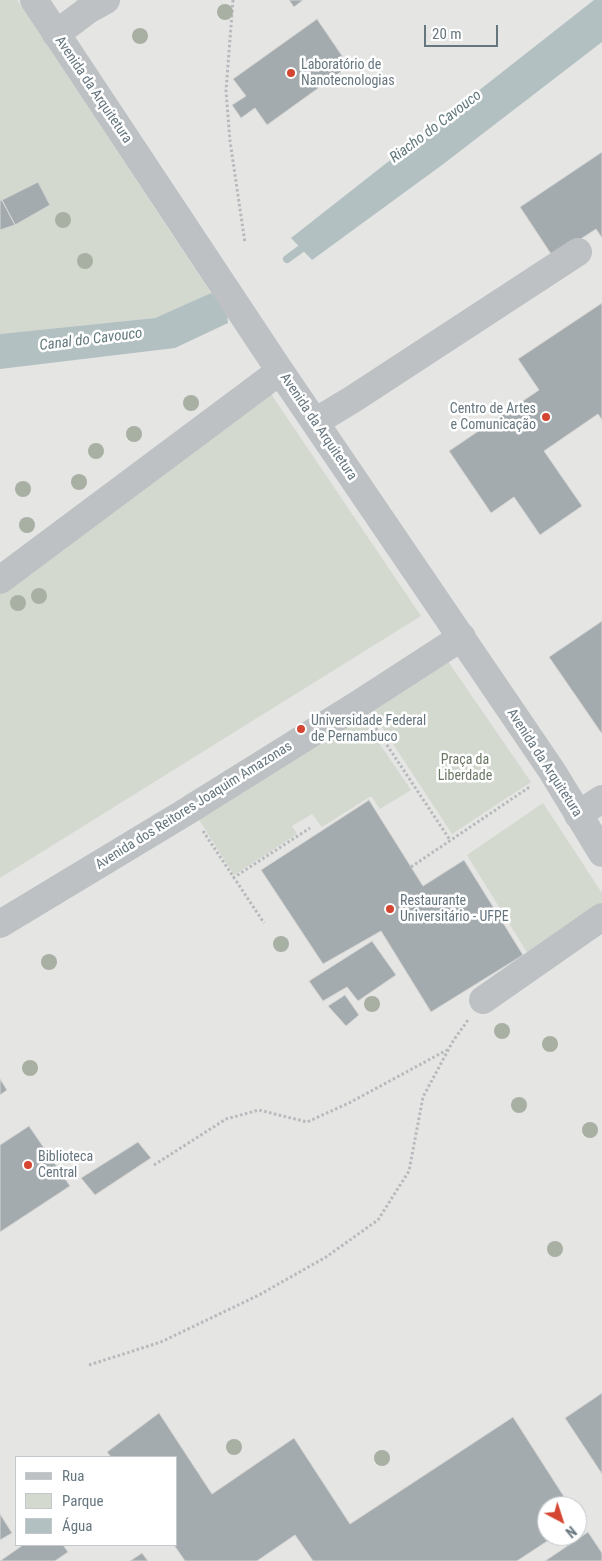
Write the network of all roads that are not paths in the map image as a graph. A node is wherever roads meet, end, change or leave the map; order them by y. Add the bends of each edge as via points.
1 (34, 0) edge
2 (106, 0) edge
3 (56, 34) junction
4 (578, 252) dead end
5 (280, 371) junction
6 (315, 422) junction
7 (0, 580) edge
8 (462, 637) junction
9 (602, 799) edge
10 (578, 815) junction
11 (602, 853) edge
12 (602, 917) edge
13 (0, 924) edge
14 (483, 1000) road end

1 - 3 street, Avenida da Arquitetura
2 - 3 street
3 - 5 street, Avenida da Arquitetura
4 - 6 street
5 - 6 street, Avenida da Arquitetura
5 - 7 street
6 - 8 street, Avenida da Arquitetura
8 - 10 street, Avenida da Arquitetura
8 - 13 street, Avenida dos Reitores Joaquim Amazonas via 360,704
9 - 10 street
10 - 11 street, Avenida da Arquitetura
12 - 14 street

